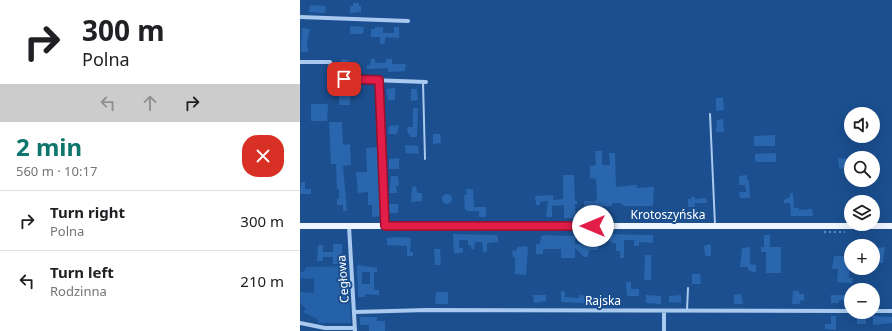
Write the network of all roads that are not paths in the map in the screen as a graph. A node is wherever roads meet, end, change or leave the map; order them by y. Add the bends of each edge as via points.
1 (300, 18) edge
2 (408, 21) dead end
3 (300, 62) edge
4 (379, 80) junction
5 (424, 82) joint
6 (710, 114) dead end
7 (425, 159) dead end
8 (300, 226) edge
9 (349, 226) junction
10 (385, 226) junction
11 (715, 226) junction
12 (892, 226) edge
13 (688, 288) dead end
14 (664, 311) junction
15 (687, 311) junction
16 (844, 311) edge
17 (880, 311) edge
18 (892, 311) edge
19 (355, 312) junction
20 (300, 323) edge
21 (355, 329) edge
22 (664, 331) edge

1 - 2 street
3 - 4 street via 330,62 335,76 344,79
4 - 5 street
4 - 10 street
5 - 7 lane
6 - 11 lane
8 - 9 main road, Krotoszyńska
9 - 10 main road, Krotoszyńska
9 - 19 street, Cegłowa
10 - 11 main road, Krotoszyńska
11 - 12 main road, Krotoszyńska
13 - 15 lane
14 - 15 street, Rajska
14 - 19 street, Rajska
14 - 22 street
15 - 16 street, Rajska
17 - 18 street
19 - 21 street, Cegłowa
20 - 21 street via 325,328

